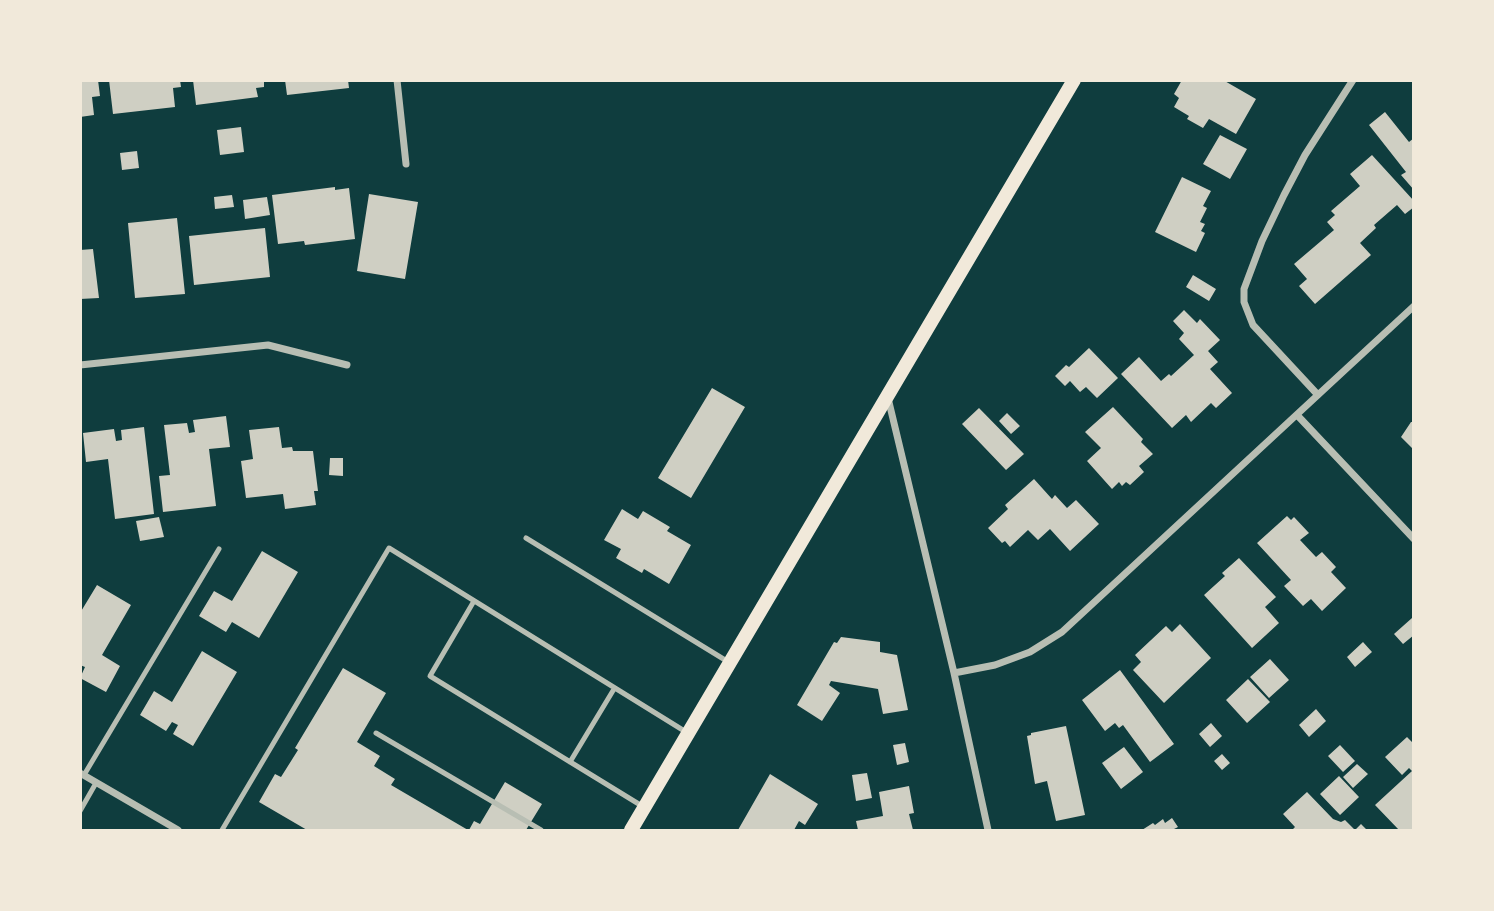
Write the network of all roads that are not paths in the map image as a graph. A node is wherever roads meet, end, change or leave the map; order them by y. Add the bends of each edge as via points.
1 (397, 80) edge
2 (1074, 80) edge
3 (1353, 80) edge
4 (406, 164) dead end
5 (1413, 306) edge
6 (80, 365) edge
7 (347, 365) dead end
8 (1318, 395) junction
9 (888, 397) junction
10 (1298, 416) junction
11 (526, 538) dead end
12 (1413, 539) edge
13 (219, 549) dead end
14 (474, 601) junction
15 (730, 663) junction
16 (954, 673) junction
17 (614, 688) junction
18 (376, 733) dead end
19 (689, 734) junction
20 (570, 762) junction
21 (82, 774) edge
22 (96, 783) junction
23 (644, 808) junction
24 (80, 811) edge
25 (178, 831) edge
26 (222, 831) edge
27 (541, 831) edge
28 (631, 831) edge
29 (988, 831) edge

1 - 4 street
2 - 9 main road
3 - 8 street via 1284,195 1244,289 1253,325
5 - 8 street
6 - 7 street via 268,345
8 - 10 street
9 - 15 main road
9 - 16 street
10 - 12 street
10 - 16 street via 1062,632 1030,653
11 - 15 lane
13 - 21 lane
14 - 17 lane
14 - 20 lane via 430,676
14 - 26 lane via 388,548
15 - 19 main road
16 - 29 street
17 - 19 lane
17 - 20 lane
18 - 27 lane
19 - 23 main road
20 - 23 lane
21 - 22 street
22 - 24 lane
22 - 25 street
23 - 28 main road

